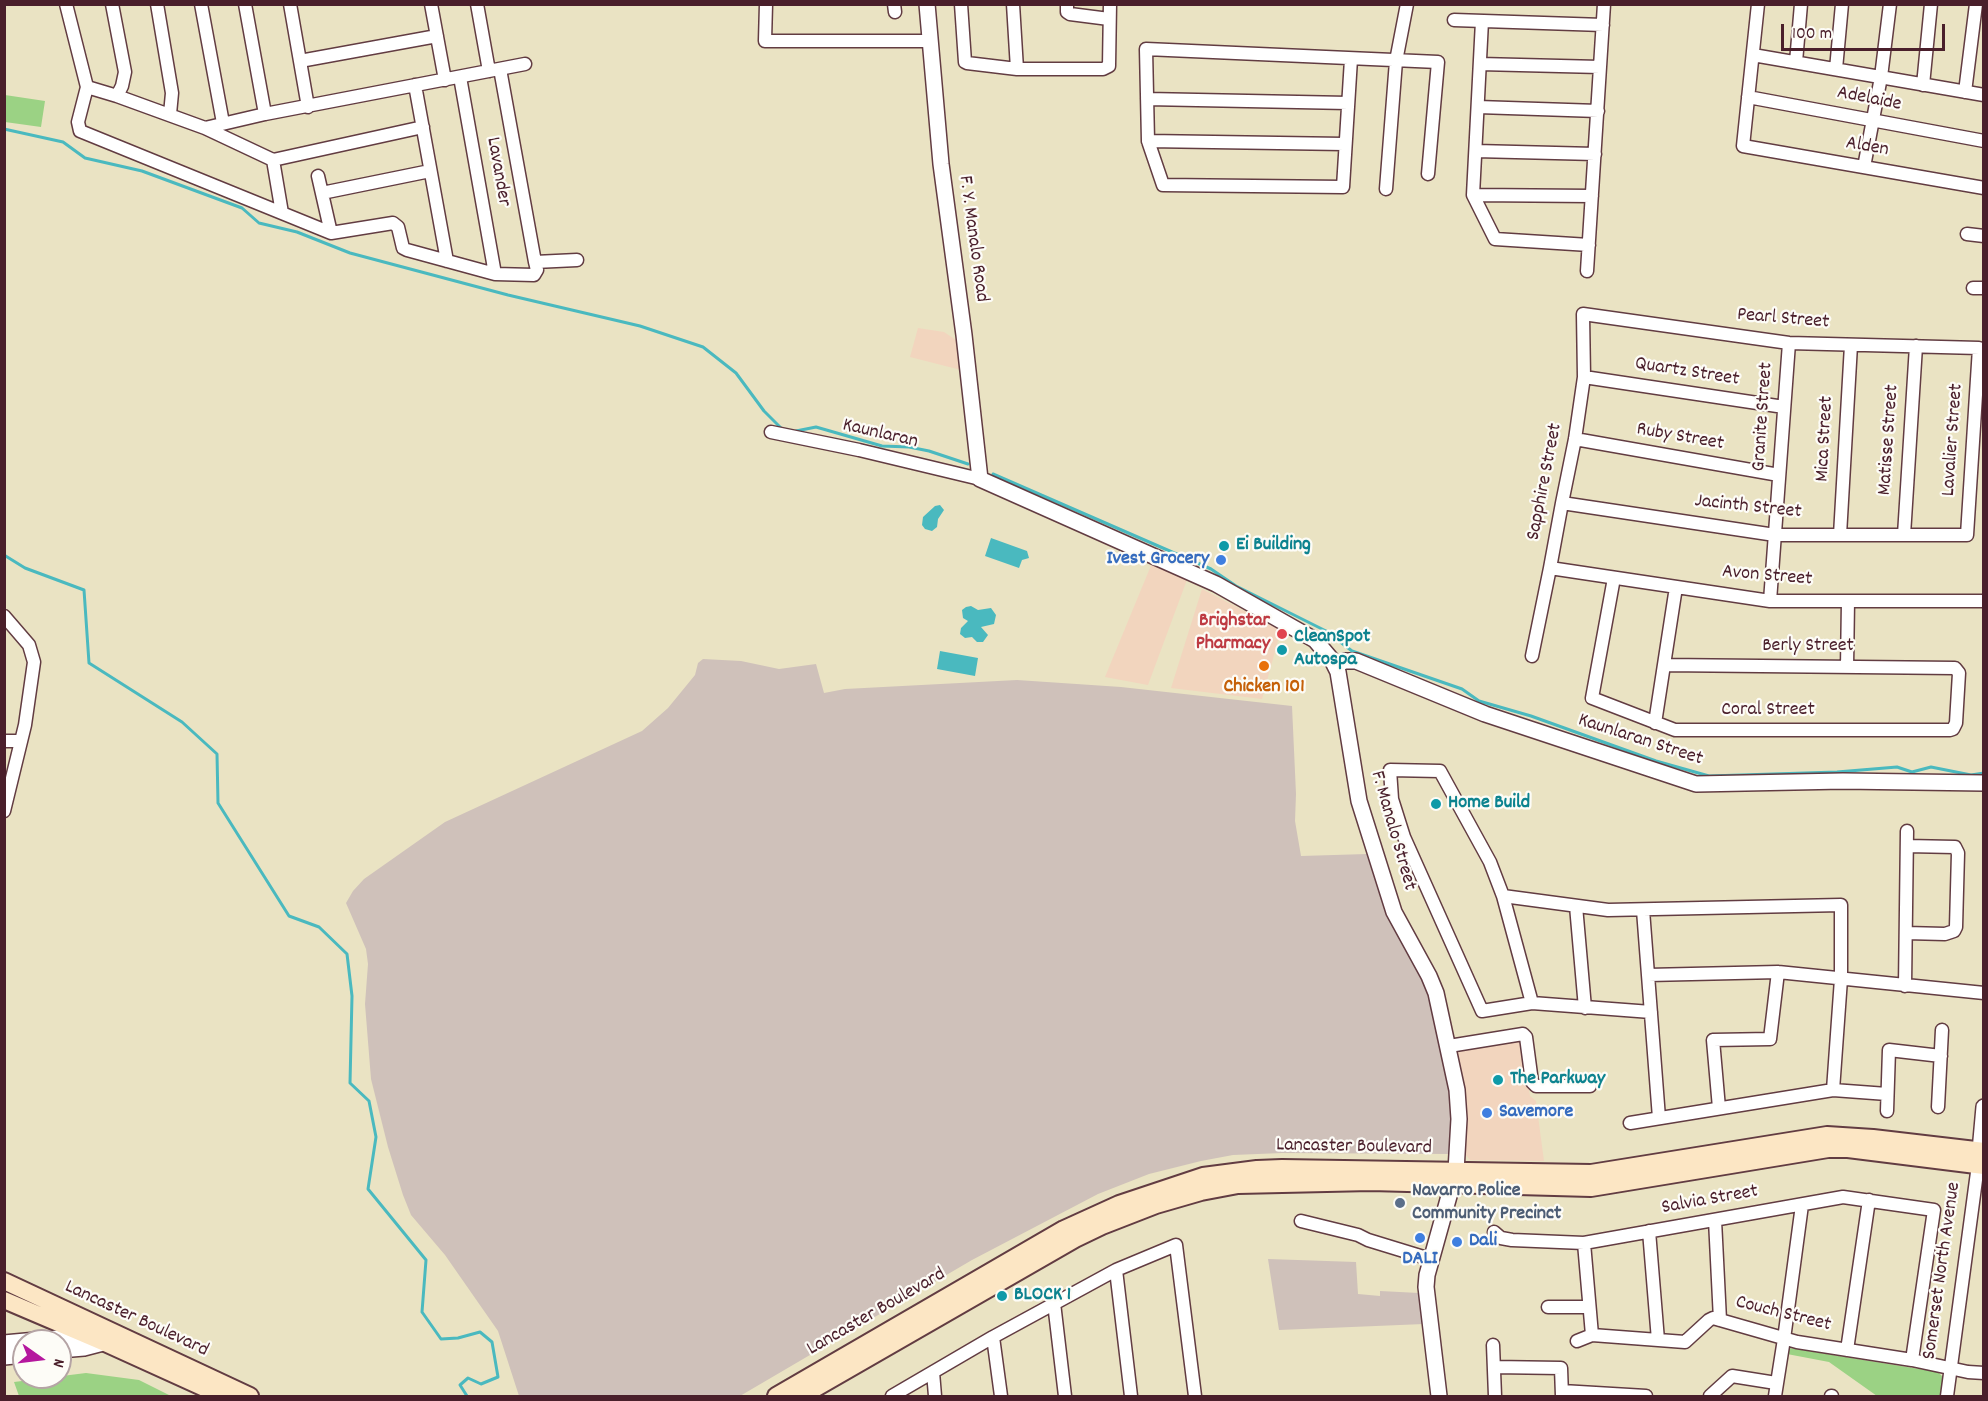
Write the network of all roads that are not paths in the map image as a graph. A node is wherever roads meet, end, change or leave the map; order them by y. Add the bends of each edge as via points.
1 (112, 4) edge
2 (157, 4) edge
3 (201, 4) edge
4 (245, 4) edge
5 (290, 4) edge
6 (431, 4) edge
7 (477, 4) edge
8 (766, 4) edge
9 (927, 4) edge
10 (961, 4) edge
11 (1013, 4) edge
12 (1067, 4) edge
13 (1110, 4) edge
14 (1407, 4) edge
15 (1604, 4) edge
16 (1758, 4) edge
17 (1801, 4) edge
18 (1842, 4) edge
19 (1890, 4) edge
20 (1931, 4) edge
21 (69, 6) edge
22 (1978, 6) edge
23 (1109, 19) junction
24 (1454, 20) dead end
25 (1482, 21) junction
26 (1603, 25) junction
27 (437, 36) junction
28 (931, 41) junction
29 (1977, 48) edge
30 (1753, 55) junction
31 (1351, 58) junction
32 (300, 61) junction
33 (1396, 61) junction
34 (1796, 62) junction
35 (525, 64) dead end
36 (1480, 64) junction
37 (1600, 67) junction
38 (1017, 69) junction
39 (1836, 69) junction
40 (495, 70) junction
41 (460, 77) junction
42 (1881, 77) junction
43 (445, 80) junction
44 (415, 85) junction
45 (1923, 85) junction
46 (87, 87) junction
47 (1965, 92) junction
48 (1983, 95) edge
49 (117, 96) junction
50 (1748, 97) junction
51 (1147, 99) junction
52 (1348, 104) junction
53 (308, 106) junction
54 (1478, 107) junction
55 (1598, 111) junction
56 (170, 114) junction
57 (265, 114) junction
58 (1873, 121) junction
59 (223, 123) junction
60 (423, 127) junction
61 (205, 128) junction
62 (1148, 141) junction
63 (1983, 141) edge
64 (1344, 144) junction
65 (1476, 151) junction
66 (1595, 154) junction
67 (273, 160) junction
68 (1864, 167) junction
69 (430, 171) junction
70 (1428, 174) dead end
71 (318, 176) dead end
72 (1983, 188) edge
73 (1386, 189) dead end
74 (322, 193) junction
75 (1473, 195) junction
76 (1592, 196) junction
77 (282, 213) junction
78 (331, 233) junction
79 (1967, 234) dead end
80 (1983, 236) edge
81 (1589, 245) junction
82 (578, 260) dead end
83 (447, 261) junction
84 (536, 262) junction
85 (1587, 272) dead end
86 (495, 274) junction
87 (1584, 314) joint
88 (1789, 343) junction
89 (1851, 345) junction
90 (1916, 346) junction
91 (1979, 348) joint
92 (1584, 377) junction
93 (1784, 407) junction
94 (771, 432) dead end
95 (1575, 439) junction
96 (1779, 475) junction
97 (980, 479) junction
98 (1562, 502) junction
99 (1775, 535) junction
100 (1840, 535) junction
101 (1904, 535) junction
102 (1967, 535) joint
103 (1550, 568) junction
104 (1614, 578) junction
105 (1676, 587) junction
106 (1770, 601) junction
107 (1848, 601) junction
108 (1983, 601) edge
109 (4, 616) edge
110 (1532, 656) dead end
111 (1335, 665) junction
112 (1664, 665) junction
113 (1847, 667) junction
114 (1655, 723) junction
115 (1950, 730) joint
116 (4, 741) edge
117 (21, 741) junction
118 (1983, 783) edge
119 (5, 807) edge
120 (1907, 831) dead end
121 (1907, 846) junction
122 (1503, 896) junction
123 (1576, 906) junction
124 (1642, 910) junction
125 (1906, 933) junction
126 (1778, 972) junction
127 (1648, 975) junction
128 (1841, 979) junction
129 (1905, 986) junction
130 (1983, 993) edge
131 (1532, 1003) junction
132 (1585, 1008) junction
133 (1651, 1012) junction
134 (1942, 1030) dead end
135 (1449, 1046) junction
136 (1941, 1056) junction
137 (1590, 1086) dead end
138 (1833, 1090) junction
139 (1887, 1094) junction
140 (1938, 1107) dead end
141 (1983, 1107) edge
142 (1719, 1108) junction
143 (1887, 1112) dead end
144 (1659, 1118) junction
145 (1630, 1123) dead end
146 (1981, 1158) edge
147 (1454, 1178) junction
148 (1869, 1200) junction
149 (1802, 1205) junction
150 (1715, 1220) junction
151 (1301, 1221) dead end
152 (1649, 1231) junction
153 (1494, 1232) dead end
154 (1584, 1243) junction
155 (1430, 1259) junction
156 (1116, 1270) junction
157 (4, 1281) edge
158 (4, 1300) edge
159 (1054, 1303) junction
160 (1548, 1307) dead end
161 (1589, 1307) junction
162 (1720, 1320) junction
163 (1592, 1335) junction
164 (87, 1336) junction
165 (112, 1336) junction
166 (993, 1337) junction
167 (1784, 1339) junction
168 (1658, 1340) junction
169 (1577, 1341) dead end
170 (4, 1343) edge
171 (1493, 1346) dead end
172 (72, 1347) edge
173 (1847, 1350) junction
174 (1912, 1360) junction
175 (1494, 1367) junction
176 (1952, 1368) junction
177 (933, 1372) junction
178 (1983, 1373) edge
179 (1776, 1383) junction
180 (811, 1391) edge
181 (1562, 1394) edge
182 (222, 1396) edge
183 (250, 1396) edge
184 (776, 1396) edge
185 (892, 1396) edge
186 (935, 1396) edge
187 (1001, 1396) edge
188 (1065, 1396) edge
189 (1131, 1396) edge
190 (1195, 1396) edge
191 (1439, 1396) edge
192 (1495, 1396) edge
193 (1646, 1396) edge
194 (1710, 1396) edge
195 (1775, 1396) edge
196 (1947, 1396) edge

1 - 49 street via 125,72
2 - 56 street via 172,93
3 - 59 street
4 - 57 street
5 - 32 street
6 - 27 street
7 - 40 street
8 - 28 street via 765,41
9 - 28 street, F. Y. Manalo Road
10 - 38 street via 965,62
11 - 38 street
12 - 23 street via 1070,14
13 - 23 street
14 - 33 street
15 - 26 street
16 - 30 street
17 - 34 street
18 - 39 street
19 - 42 street
20 - 45 street
21 - 46 street
22 - 29 street
23 - 38 street via 1109,66
24 - 25 street
25 - 26 street
25 - 36 street
26 - 37 street
27 - 32 street
27 - 43 street
28 - 97 street, F. Y. Manalo Road via 941,164
29 - 47 street
30 - 34 street
30 - 50 street
31 - 33 street
31 - 51 street via 1146,49
31 - 52 street
32 - 53 street
33 - 70 street via 1438,62
33 - 73 street
34 - 39 street
35 - 40 street
36 - 37 street
36 - 54 street
37 - 55 street
39 - 42 street
40 - 41 street
40 - 84 street
41 - 43 street
41 - 86 street, Lavander
42 - 45 street
42 - 58 street
43 - 44 street
44 - 53 street
44 - 60 street
45 - 47 street
46 - 49 street
46 - 77 street via 78,122 80,130
47 - 48 street
49 - 56 street
50 - 58 street, Adelaide
50 - 68 street, Alden via 1743,146
51 - 52 street
51 - 62 street
52 - 64 street
53 - 57 street
54 - 55 street
54 - 65 street
55 - 66 street
56 - 61 street
57 - 59 street
58 - 63 street, Adelaide
58 - 68 street
59 - 61 street
60 - 67 street
60 - 69 street
61 - 67 street
62 - 64 street
62 - 64 street via 1163,185 1330,188 1343,187
65 - 66 street
65 - 75 street
66 - 76 street
67 - 77 street
68 - 72 street, Alden
69 - 74 street
69 - 83 street
71 - 74 street
74 - 78 street
75 - 76 street
75 - 81 street via 1496,239
76 - 81 street
77 - 78 street
78 - 83 street via 393,223 398,227 403,248
79 - 80 street
81 - 85 street
82 - 84 street
83 - 86 street
84 - 86 street via 534,275
87 - 88 street, Pearl Street
87 - 92 street, Sapphire Street
88 - 89 street, Pearl Street
88 - 93 street, Granite Street
89 - 90 street, Pearl Street
89 - 100 street, Mica Street
90 - 91 street, Pearl Street
90 - 101 street, Matisse Street
91 - 102 street, Lavalier Street
92 - 93 street, Quartz Street
92 - 95 street, Sapphire Street
93 - 96 street, Granite Street
94 - 97 street, Kaunlaran
95 - 96 street, Ruby Street
95 - 98 street, Sapphire Street
96 - 99 street, Granite Street
97 - 111 street, F. Manalo Street via 1216,584 1315,640
98 - 99 street, Jacinth Street
98 - 103 street, Sapphire Street
99 - 100 street, Jacinth Street
99 - 106 street, Granite Street
100 - 101 street, Jacinth Street
101 - 102 street, Jacinth Street
103 - 104 street, Avon Street
103 - 110 street, Sapphire Street
104 - 105 street, Avon Street
104 - 114 street, Coral Street via 1592,698
105 - 106 street, Avon Street
105 - 112 street
106 - 107 street, Avon Street
107 - 108 street, Avon Street
107 - 113 street
109 - 117 street via 28,645 34,662
111 - 118 street, Kaunlaran Street via 1356,661 1485,714 1696,784
111 - 135 street, F. Manalo Street via 1368,832 1394,912 1436,993
112 - 113 street, Berly Street
112 - 114 street
113 - 115 street, Berly Street via 1956,668 1956,723
114 - 115 street, Coral Street via 1675,730
116 - 117 street
117 - 119 street
120 - 121 street
121 - 125 street
121 - 125 street via 1955,848 1958,853 1954,931
122 - 123 street
122 - 131 street
122 - 131 street via 1490,862 1440,771 1390,770 1392,799 1404,837 1482,1011
123 - 124 street
123 - 132 street
124 - 127 street
124 - 128 street via 1841,905
125 - 129 street
126 - 127 street
126 - 128 street
126 - 142 street via 1770,1039 1713,1040
127 - 133 street
128 - 129 street
128 - 138 street
129 - 130 street
131 - 132 street
132 - 133 street
133 - 144 street
134 - 136 street
135 - 137 street via 1523,1034 1536,1086
135 - 147 street, F. Manalo Street via 1459,1119
136 - 139 street via 1889,1050
136 - 140 street
138 - 139 street
138 - 142 street
139 - 143 street
141 - 146 street
142 - 144 street
144 - 145 street
146 - 147 main road, Lancaster Boulevard via 1828,1149 1591,1188
146 - 176 street, Somerset North Avenue
147 - 155 street, F. Manalo Street
147 - 180 main road, Lancaster Boulevard via 1238,1185 1156,1205 1075,1239
148 - 149 street, Salvia Street via 1843,1197
148 - 173 street
148 - 174 street, Salvia Street via 1934,1210
149 - 150 street, Salvia Street
149 - 167 street
150 - 152 street, Salvia Street
150 - 162 street
151 - 155 street
152 - 154 street, Salvia Street
152 - 168 street
153 - 154 street, Salvia Street via 1512,1240
154 - 161 street
155 - 191 street, F. Manalo Street via 1426,1287
156 - 159 street
156 - 189 street
156 - 190 street via 1176,1245
157 - 165 main road, Lancaster Boulevard
158 - 164 main road, Lancaster Boulevard
159 - 166 street
159 - 188 street
160 - 161 street
161 - 163 street
162 - 167 street, Couch Street
162 - 168 street, Couch Street via 1708,1320 1685,1342
163 - 168 street, Couch Street
163 - 169 street, Couch Street
164 - 165 main road, Lancaster Boulevard
164 - 170 street
165 - 172 street
165 - 182 main road, Lancaster Boulevard
165 - 183 main road, Lancaster Boulevard
166 - 177 street
166 - 187 street
167 - 173 street, Couch Street
167 - 179 street
171 - 175 street
173 - 174 street, Couch Street
174 - 176 street, Couch Street
175 - 181 street via 1562,1368
175 - 192 street
176 - 178 street, Couch Street
176 - 196 street, Somerset North Avenue
177 - 185 street
177 - 186 street
179 - 194 street via 1732,1376
179 - 195 street
180 - 184 main road, Lancaster Boulevard
181 - 193 street

